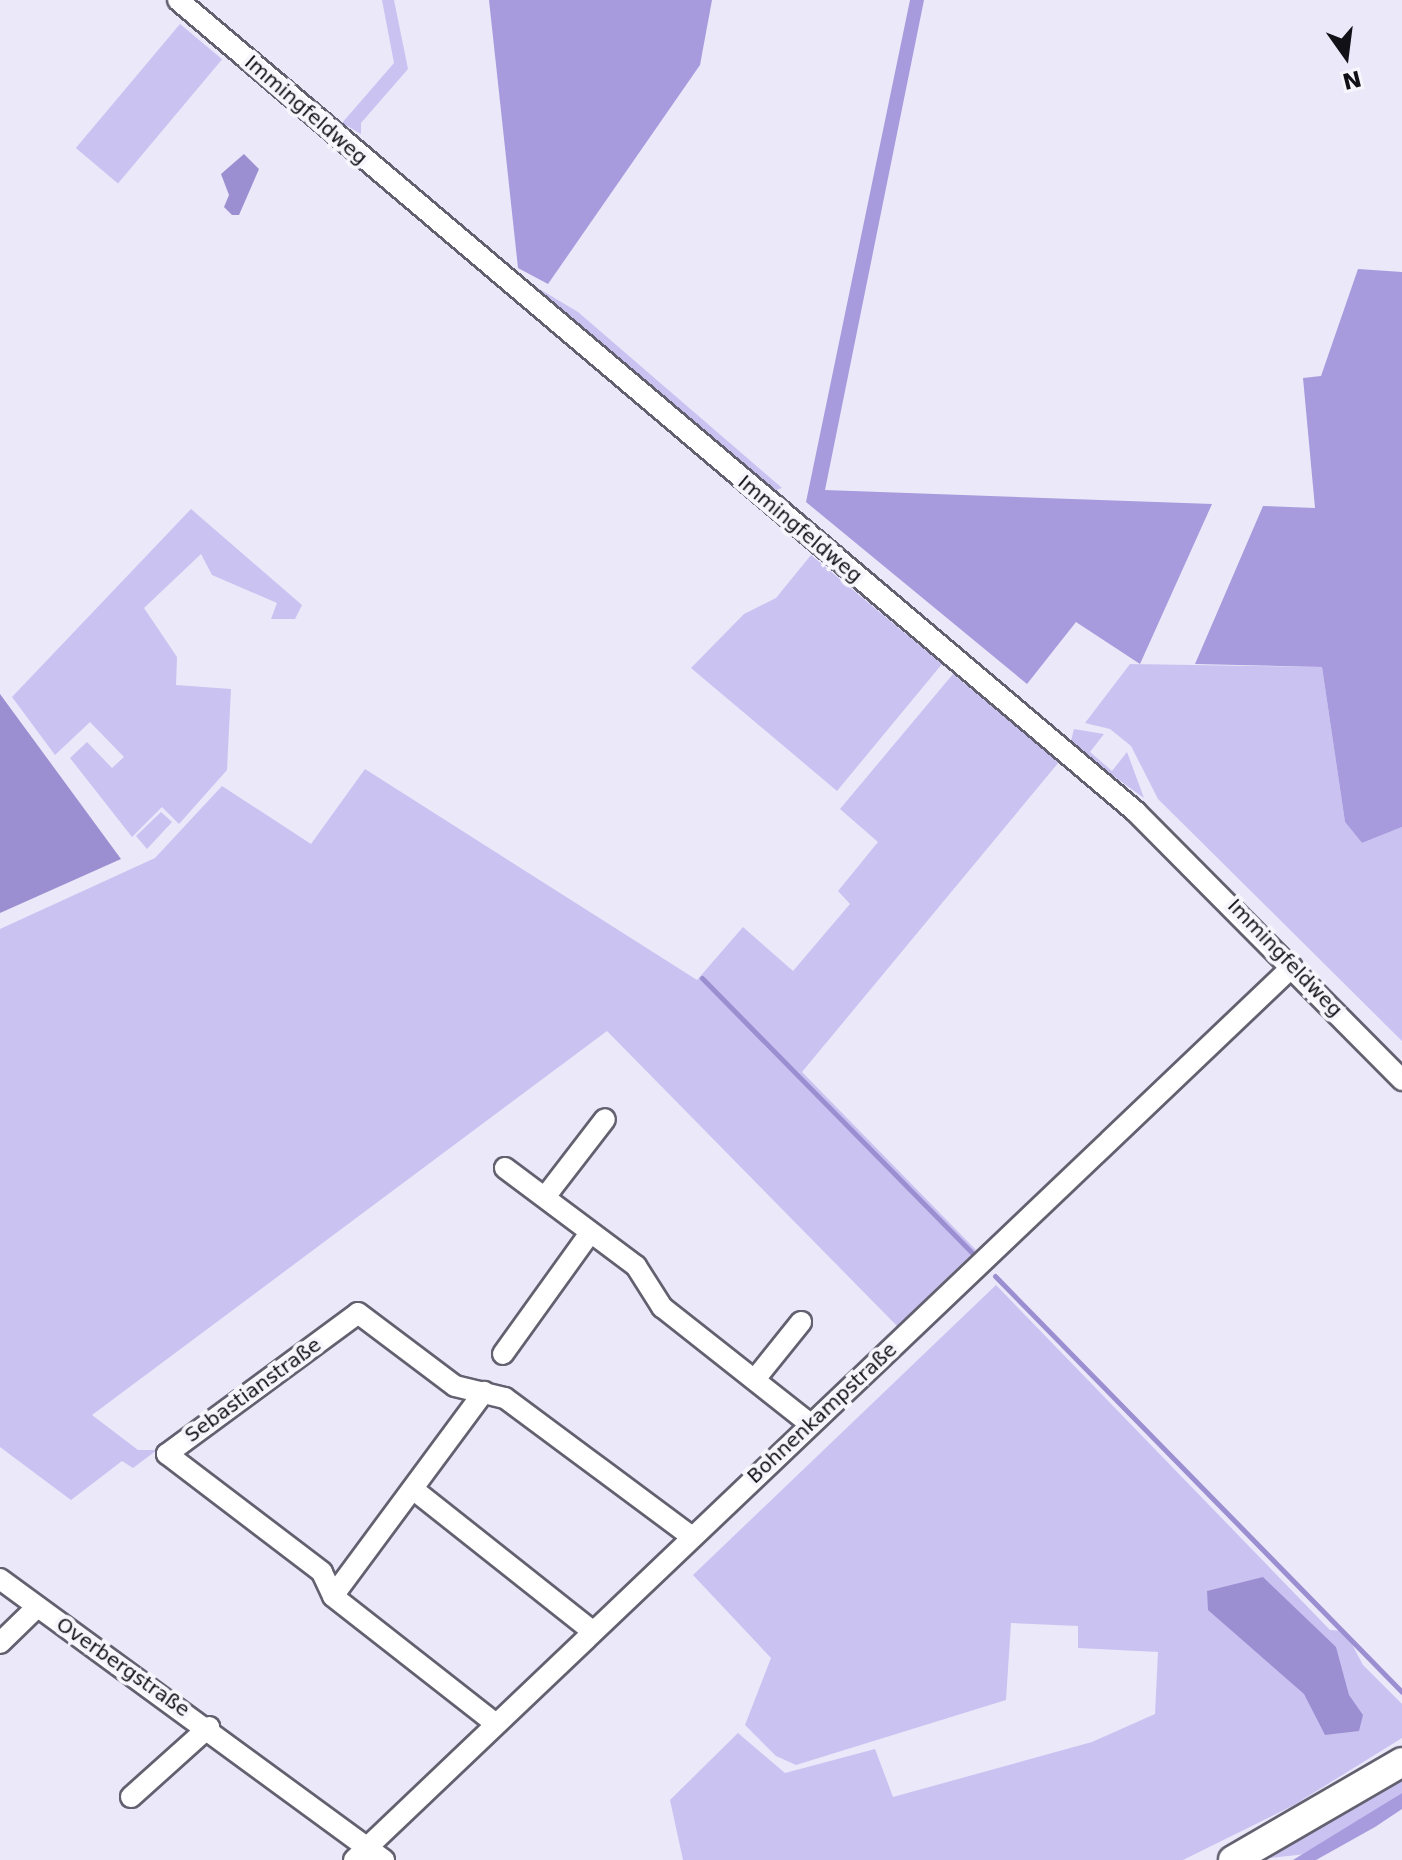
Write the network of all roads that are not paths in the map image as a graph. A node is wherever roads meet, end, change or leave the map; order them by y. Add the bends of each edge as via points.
1 (178, 0) edge
2 (1292, 967) junction
3 (1402, 1080) edge
4 (605, 1119) dead end
5 (505, 1168) dead end
6 (545, 1197) junction
7 (590, 1233) junction
8 (801, 1322) dead end
9 (503, 1354) dead end
10 (756, 1378) junction
11 (484, 1392) junction
12 (810, 1424) junction
13 (413, 1489) junction
14 (692, 1537) junction
15 (0, 1579) edge
16 (333, 1596) junction
17 (37, 1607) junction
18 (592, 1631) junction
19 (0, 1643) edge
20 (496, 1724) junction
21 (209, 1727) junction
22 (1402, 1762) edge
23 (131, 1797) dead end
24 (369, 1855) edge
25 (1233, 1860) edge

1 - 2 street, Immingfeldweg via 1136,812
2 - 3 street, Immingfeldweg
2 - 12 street, Bohnenkampstraße
4 - 6 street
5 - 6 street
6 - 7 street
7 - 9 street
7 - 10 street via 636,1266 662,1307
8 - 10 street
10 - 12 street
11 - 13 street
11 - 14 street, Sebastianstraße via 505,1398
11 - 16 street, Sebastianstraße via 455,1386 358,1313 167,1454 322,1572
12 - 14 street, Bohnenkampstraße
13 - 16 street
13 - 18 street
14 - 18 street, Bohnenkampstraße
15 - 17 street, Overbergstraße
16 - 20 street, Sebastianstraße
17 - 19 street, Overbergstraße
17 - 21 street, Overbergstraße
18 - 20 street, Bohnenkampstraße
20 - 24 street, Bohnenkampstraße
21 - 23 street, Overbergstraße
21 - 24 street, Overbergstraße
22 - 25 street

